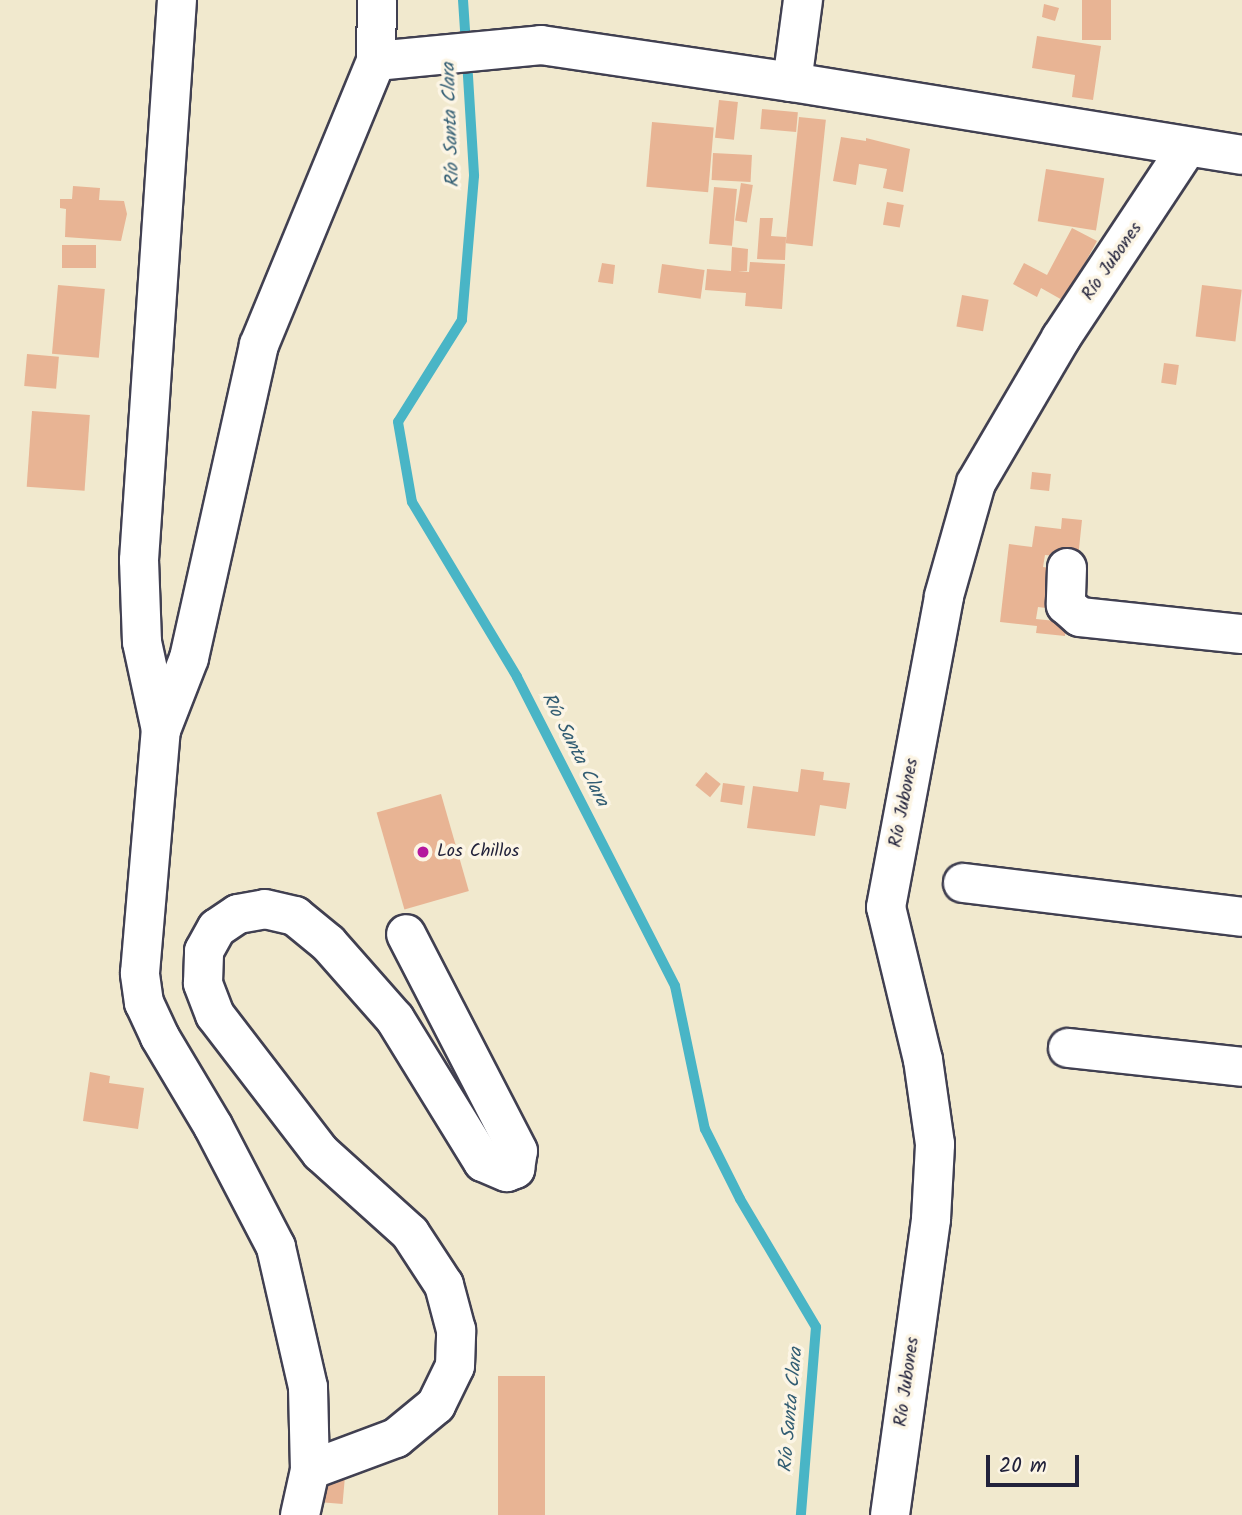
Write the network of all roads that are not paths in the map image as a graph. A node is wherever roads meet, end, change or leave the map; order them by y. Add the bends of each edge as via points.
1 (177, 0) edge
2 (377, 0) edge
3 (803, 0) edge
4 (393, 58) junction
5 (792, 82) junction
6 (1186, 149) junction
7 (1242, 155) edge
8 (1067, 568) dead end
9 (1242, 634) edge
10 (161, 730) junction
11 (963, 883) dead end
12 (1242, 916) edge
13 (407, 934) dead end
14 (1068, 1048) dead end
15 (1242, 1067) edge
16 (310, 1470) junction
17 (300, 1515) edge
18 (890, 1515) edge

1 - 10 street via 139,560 142,642
2 - 4 street
3 - 5 street
4 - 5 street via 541,44
4 - 10 street via 259,345 189,658
5 - 6 street
6 - 7 street
6 - 18 street, Río Jubones via 1061,338 976,483 944,596 886,907 920,1048 935,1144 931,1219
8 - 9 street via 1066,605 1080,617
10 - 16 street via 140,973 144,1003 276,1247 308,1387
11 - 12 street
13 - 16 street via 518,1151 515,1168 506,1172 484,1162 396,1019 328,943 295,916 265,909 238,914 217,928 204,951 203,983 215,1015 321,1153 410,1233 444,1285 456,1330 455,1366 436,1405 396,1438
14 - 15 street
16 - 17 street

